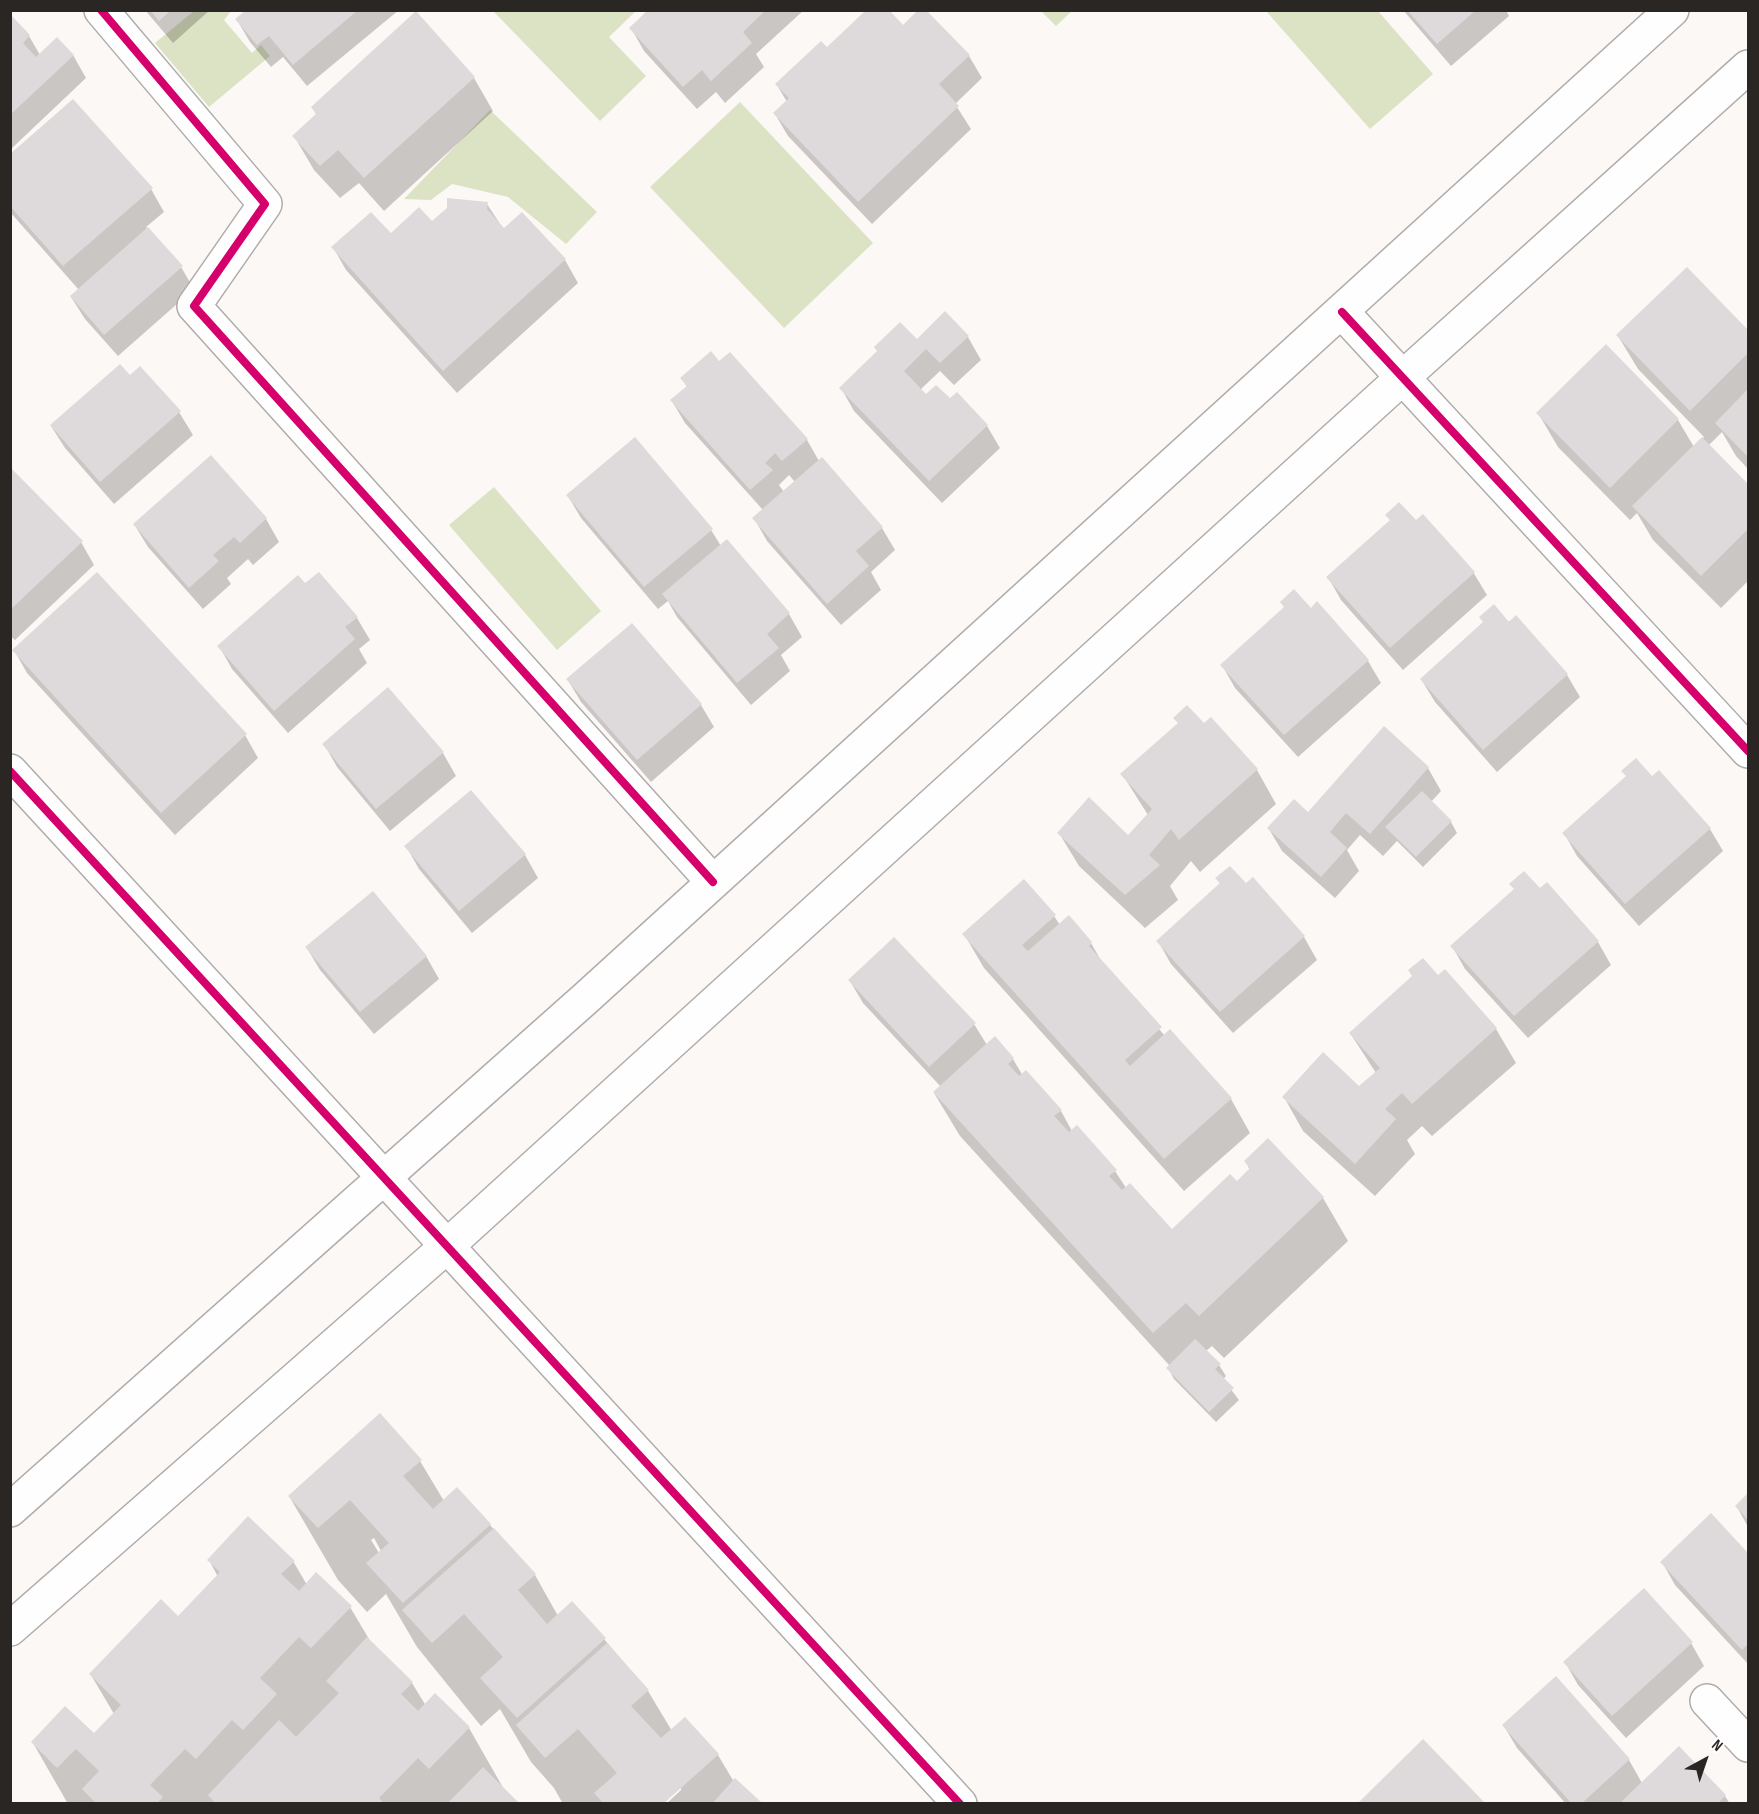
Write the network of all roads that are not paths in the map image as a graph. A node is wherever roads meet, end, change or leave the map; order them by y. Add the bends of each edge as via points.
1 (101, 10) edge
2 (1672, 10) edge
3 (1749, 67) edge
4 (1342, 312) junction
5 (1401, 379) junction
6 (1749, 751) edge
7 (10, 771) edge
8 (713, 882) junction
9 (384, 1179) junction
10 (446, 1247) junction
11 (10, 1510) edge
12 (10, 1629) edge
13 (1707, 1701) dead end
14 (1749, 1745) edge
15 (960, 1803) edge

1 - 8 main road via 265,204 194,306
2 - 4 main road
3 - 5 main road
4 - 5 main road
4 - 8 main road
5 - 6 main road
5 - 10 main road
7 - 9 main road
8 - 9 main road
9 - 10 main road
9 - 11 main road
10 - 12 main road
10 - 15 main road
13 - 14 main road

